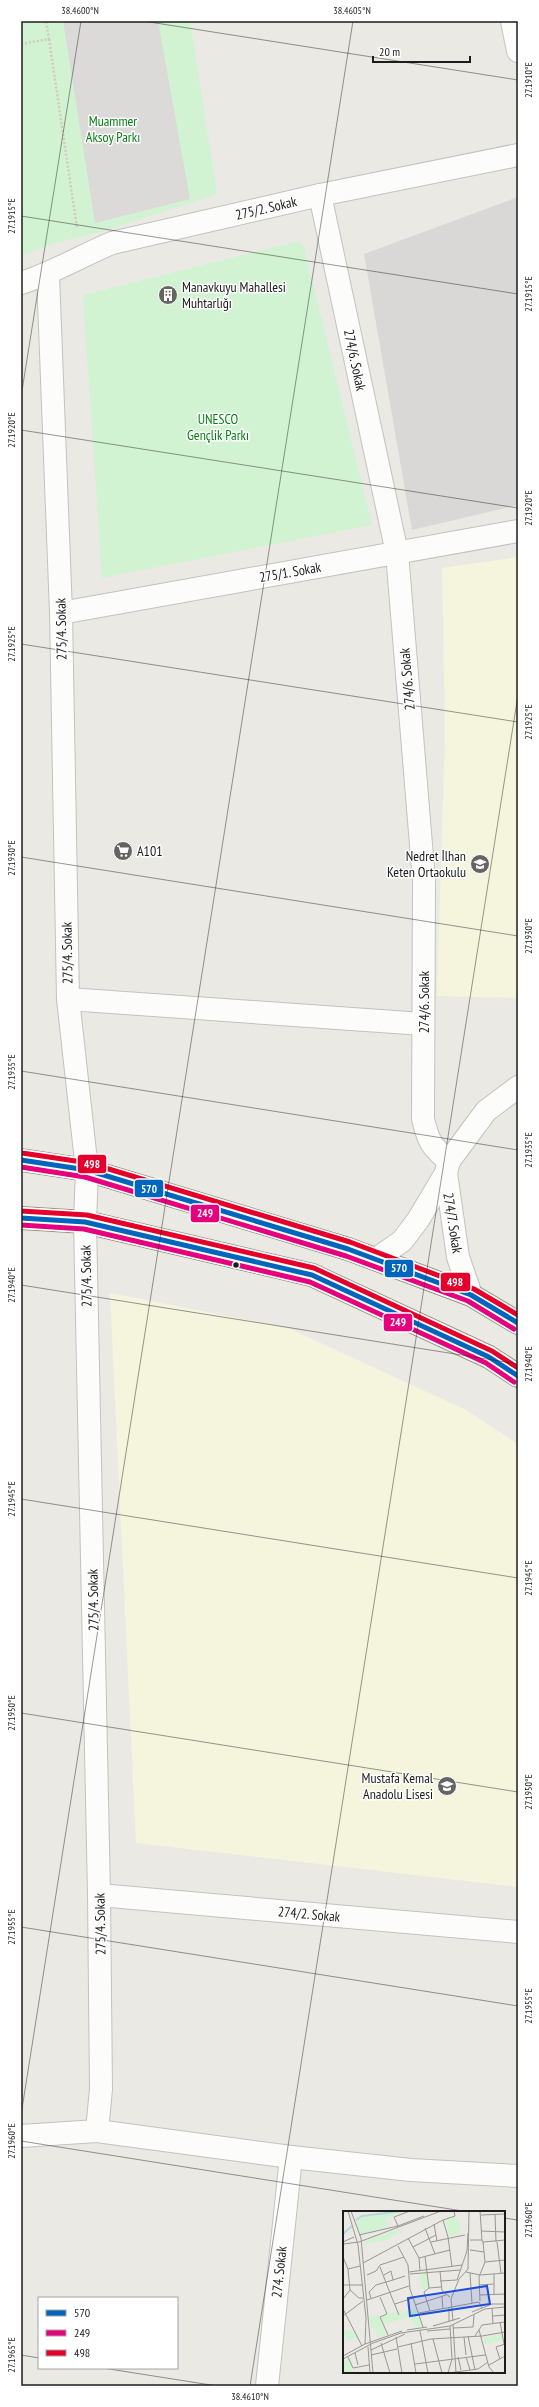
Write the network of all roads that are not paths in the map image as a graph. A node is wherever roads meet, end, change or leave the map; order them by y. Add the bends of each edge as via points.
1 (512, 21) edge
2 (518, 51) edge
3 (518, 155) edge
4 (320, 195) junction
5 (48, 275) junction
6 (21, 283) edge
7 (518, 531) edge
8 (397, 553) junction
9 (61, 613) junction
10 (68, 999) junction
11 (423, 1024) junction
12 (518, 1087) edge
13 (21, 1160) edge
14 (447, 1167) junction
15 (87, 1170) junction
16 (21, 1218) edge
17 (85, 1222) junction
18 (376, 1259) junction
19 (471, 1295) junction
20 (518, 1324) edge
21 (518, 1376) edge
22 (99, 1895) junction
23 (518, 1932) edge
24 (97, 2131) junction
25 (21, 2136) edge
26 (291, 2157) junction
27 (518, 2176) edge
28 (267, 2386) edge

1 - 2 street
3 - 4 street, 275/2. Sokak
4 - 5 street, 275/2. Sokak via 112,243 81,256
4 - 8 street, 274/6. Sokak
5 - 6 street, 275/2. Sokak
5 - 9 street, 275/4. Sokak
7 - 8 street, 275/1. Sokak
8 - 9 street, 275/1. Sokak
8 - 11 street, 274/6. Sokak via 424,881
9 - 10 street, 275/4. Sokak
10 - 11 street
10 - 15 street, 275/4. Sokak
11 - 14 street, 274/6. Sokak via 422,1119 428,1140
12 - 14 street, 274/7. Sokak via 486,1111
13 - 15 main road
14 - 18 street, 274/7. Sokak via 418,1220 402,1241
14 - 19 street, 274/7. Sokak via 458,1256
15 - 17 street, 275/4. Sokak
15 - 18 main road
16 - 17 main road
17 - 21 main road via 312,1275 489,1357
17 - 22 street, 275/4. Sokak
18 - 19 main road
19 - 20 main road
22 - 23 street, 274/2. Sokak
22 - 24 street, 275/4. Sokak via 101,2089
24 - 25 street
24 - 26 street
26 - 27 street via 411,2170
26 - 28 street, 274. Sokak

